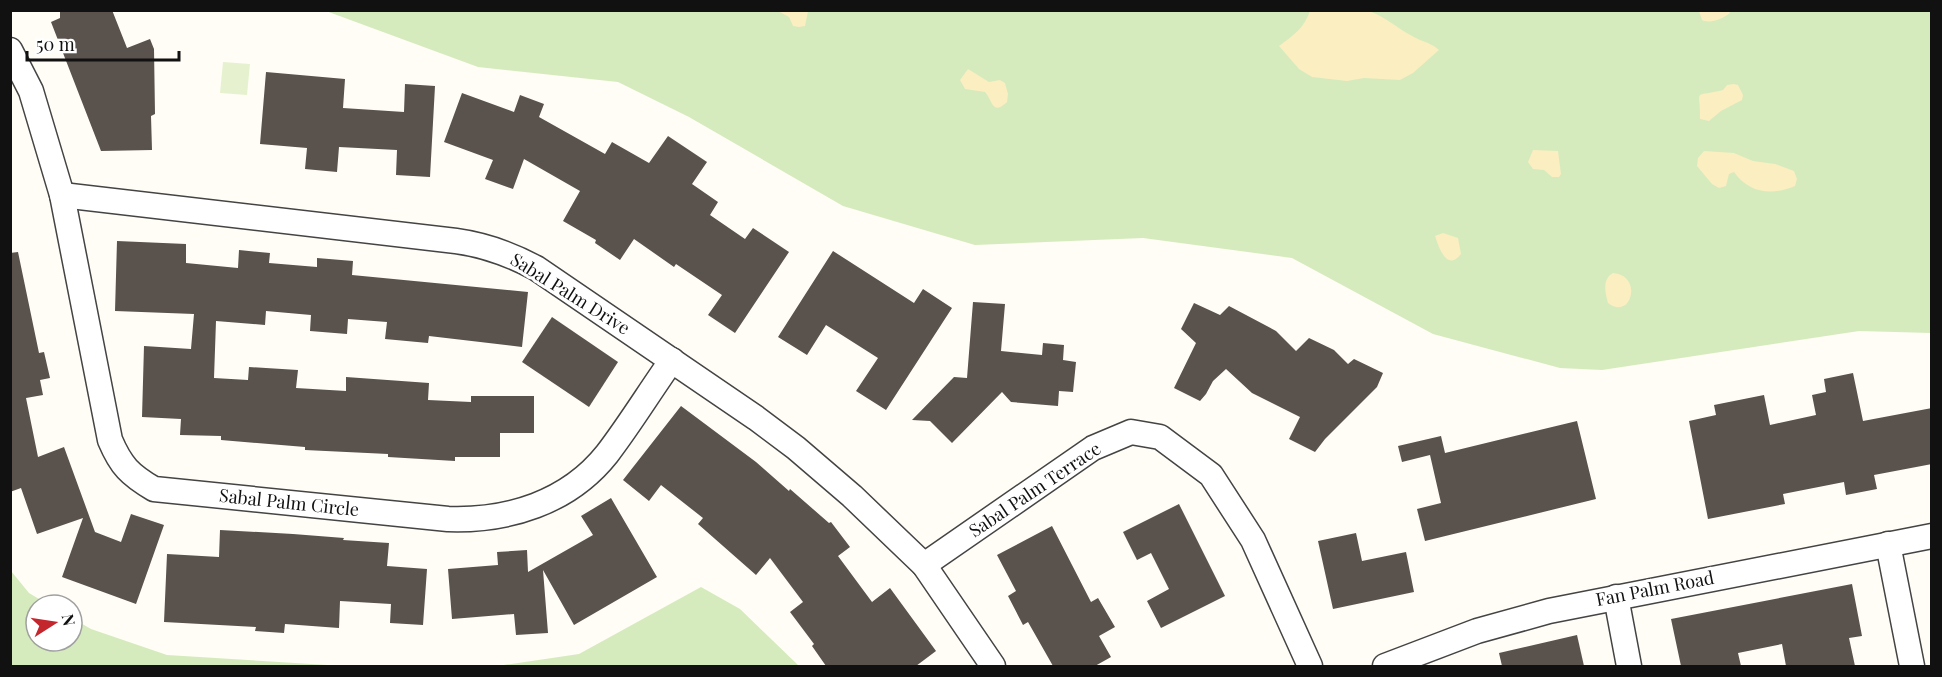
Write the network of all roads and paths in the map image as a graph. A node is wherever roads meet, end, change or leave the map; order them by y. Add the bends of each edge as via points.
1 (10, 50) edge
2 (62, 195) junction
3 (672, 360) junction
4 (1932, 536) edge
5 (1888, 544) junction
6 (924, 566) junction
7 (1616, 597) junction
8 (993, 666) edge
9 (1310, 666) edge
10 (1385, 666) edge
11 (1629, 666) edge
12 (1912, 666) edge

1 - 2 street via 30,91
2 - 3 street, Sabal Palm Drive via 456,241 496,250 536,268
2 - 3 street, Sabal Palm Circle via 110,440 119,461 134,478 154,489 448,519 514,513 555,497 591,471
3 - 6 street, Sabal Palm Drive via 796,448
4 - 5 street, Fan Palm Road
5 - 7 street, Fan Palm Road
5 - 12 street
6 - 8 street, Sabal Palm Drive
6 - 9 street, Sabal Palm Terrace via 1093,448 1131,432 1160,437 1211,475 1253,540
7 - 10 street, Fan Palm Road via 1477,631
7 - 11 street

